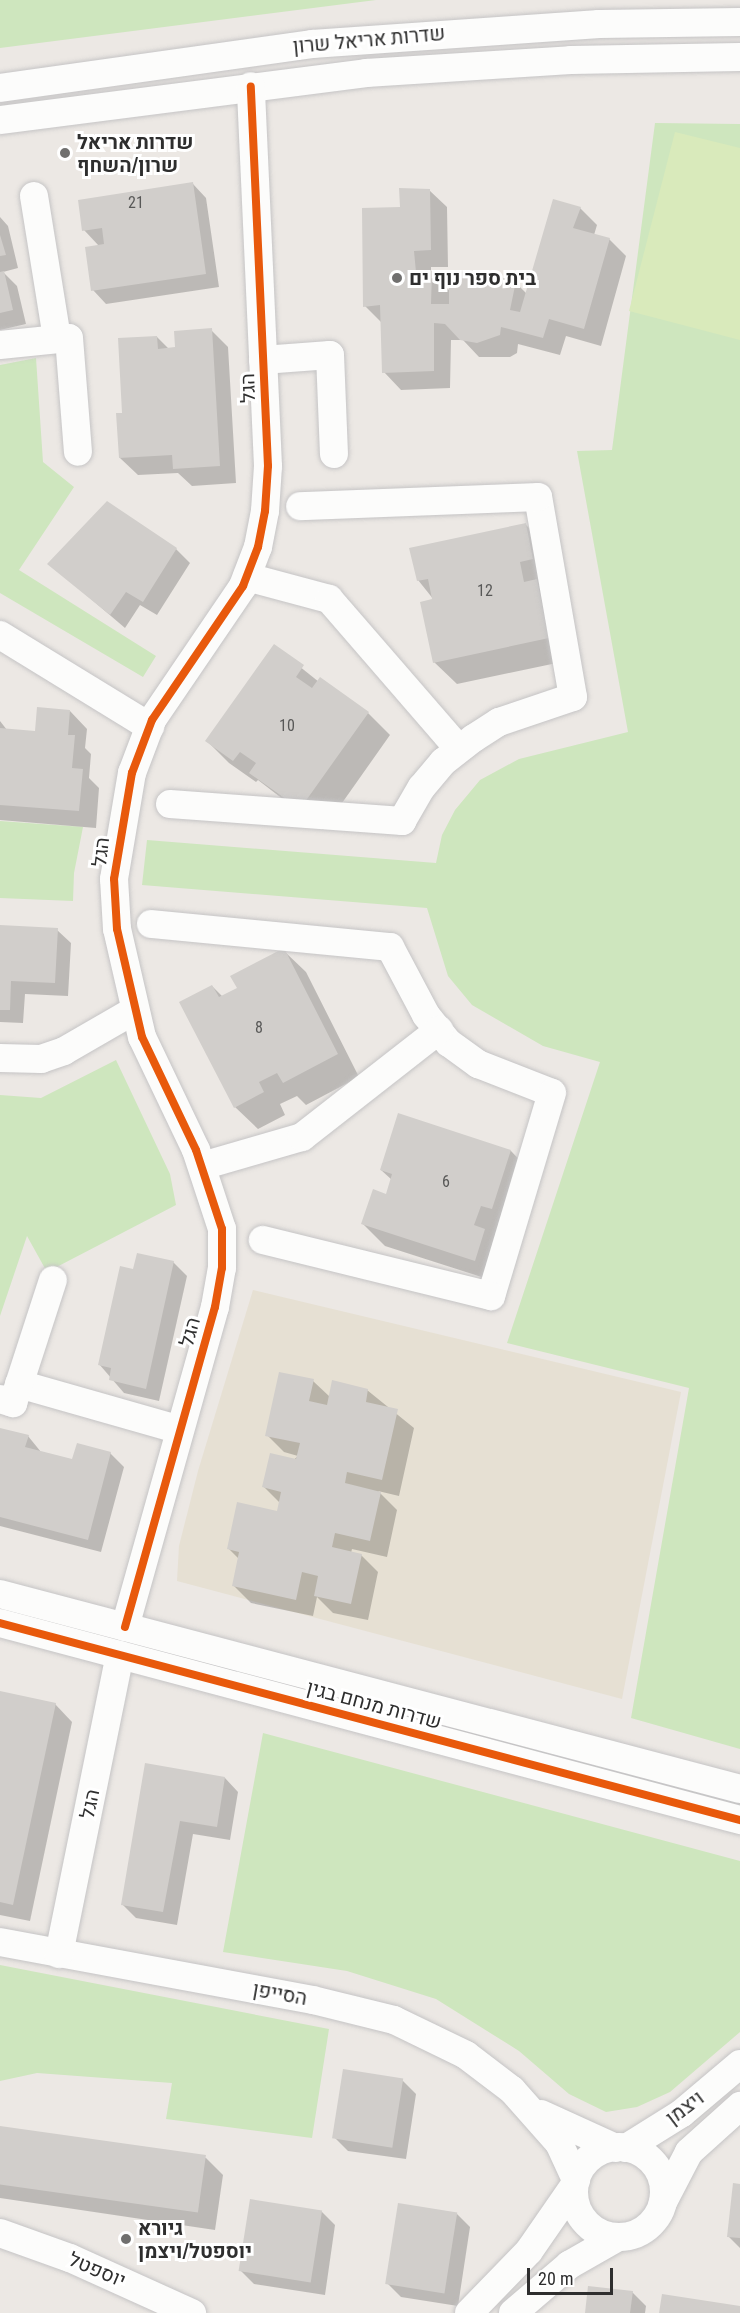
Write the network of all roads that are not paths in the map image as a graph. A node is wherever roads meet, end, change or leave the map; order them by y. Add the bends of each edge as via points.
1 (740, 22) edge
2 (740, 57) edge
3 (251, 86) junction
4 (0, 88) edge
5 (0, 120) edge
6 (34, 196) dead end
7 (57, 338) junction
8 (0, 345) edge
9 (263, 360) junction
10 (78, 452) dead end
11 (334, 454) dead end
12 (300, 506) dead end
13 (247, 577) junction
14 (0, 635) edge
15 (150, 727) junction
16 (459, 749) junction
17 (170, 804) dead end
18 (151, 924) dead end
19 (135, 1010) junction
20 (438, 1030) junction
21 (0, 1058) edge
22 (202, 1166) junction
23 (263, 1240) dead end
24 (53, 1280) dead end
25 (10, 1391) edge
26 (180, 1430) junction
27 (0, 1594) edge
28 (0, 1623) edge
29 (125, 1627) junction
30 (120, 1655) junction
31 (740, 1789) edge
32 (740, 1820) edge
33 (0, 1942) edge
34 (59, 1954) junction
35 (740, 2064) edge
36 (740, 2106) edge
37 (534, 2110) junction
38 (621, 2148) junction
39 (575, 2183) junction
40 (663, 2202) junction
41 (0, 2234) edge
42 (618, 2238) junction
43 (192, 2313) edge
44 (469, 2313) edge
45 (513, 2313) edge

1 - 4 street, שדרות אריאל שרון via 544,27 312,44
2 - 3 street, שדרות אריאל שרון via 475,65
3 - 5 street, שדרות אריאל שרון
3 - 9 street, הגל
6 - 7 street
7 - 8 street
7 - 10 street via 69,338
9 - 11 street via 330,355
9 - 13 street, הגל via 268,466 265,511
12 - 16 street via 538,497 573,697 499,722
13 - 15 street, הגל
13 - 16 street via 329,599
14 - 15 street
15 - 19 street, הגל via 132,773 114,879 117,929
16 - 17 street via 422,787 402,821
18 - 20 street via 390,947
19 - 21 street via 49,1056
19 - 22 street, הגל via 142,1037
20 - 22 street via 302,1137
20 - 23 street via 478,1064 552,1093 491,1296
22 - 26 street, הגל via 222,1229 222,1268
24 - 25 street
25 - 26 street
26 - 29 street, הגל
27 - 29 street, שדרות מנחם בגין
28 - 30 street, שדרות מנחם בגין
29 - 31 street, שדרות מנחם בגין
30 - 32 street, שדרות מנחם בגין
30 - 34 street, הגל
33 - 34 street, הסייפן
34 - 37 street, הסייפן via 314,2000 394,2020 466,2055
35 - 38 street, ויצמן via 682,2113
36 - 40 street, ויצמן via 689,2152
37 - 38 street, הסייפן
37 - 39 street, הסייפן via 559,2143
38 - 39 street via 586,2161
38 - 40 street via 640,2152 659,2172
39 - 42 street via 574,2200 585,2222 603,2235
39 - 44 street via 529,2251
40 - 42 street via 646,2228
41 - 43 street, יוספטל via 70,2258
42 - 45 street via 568,2265

